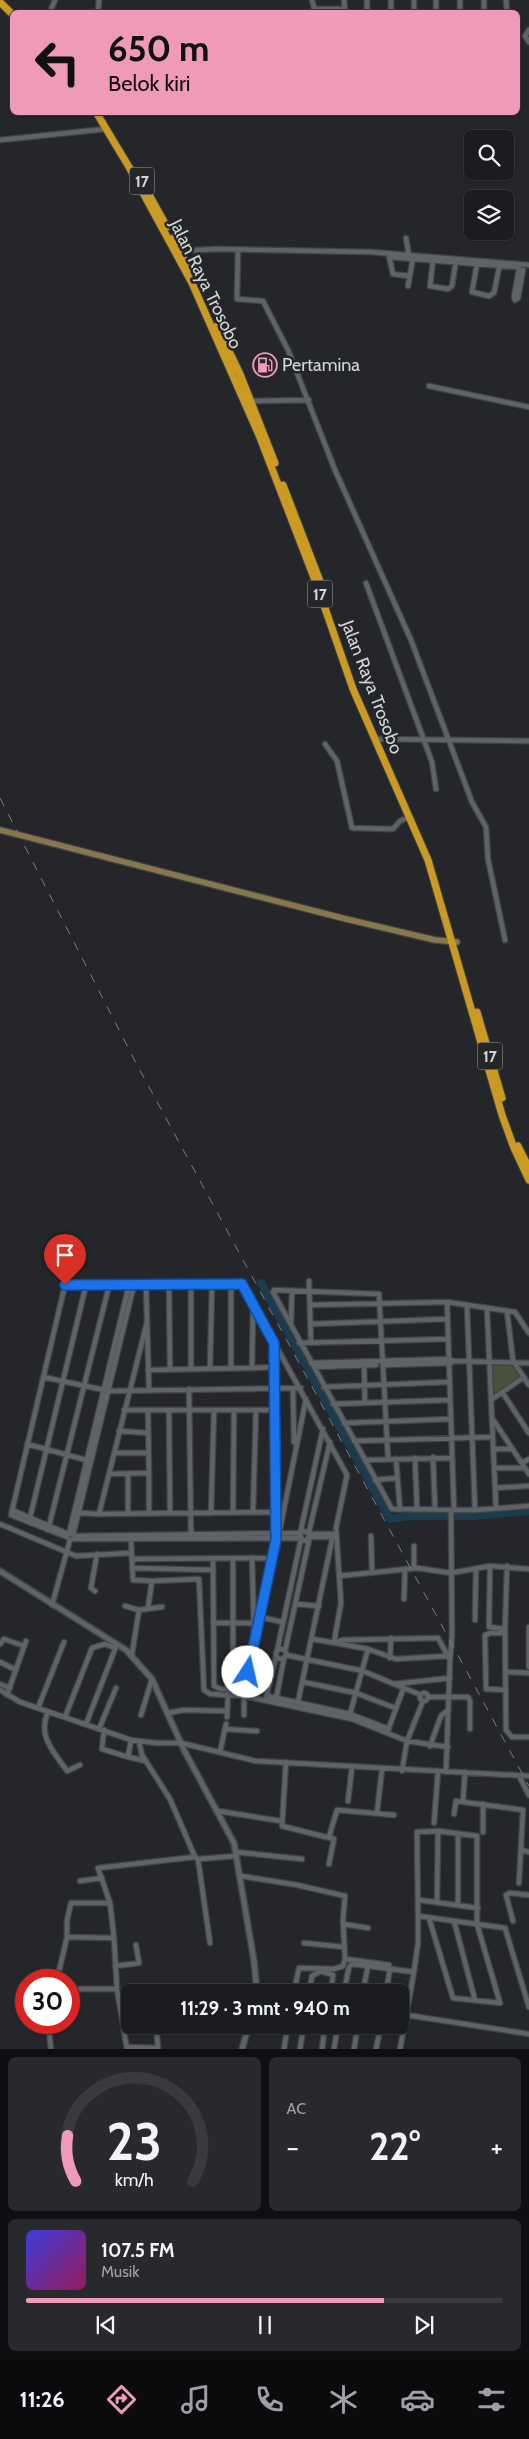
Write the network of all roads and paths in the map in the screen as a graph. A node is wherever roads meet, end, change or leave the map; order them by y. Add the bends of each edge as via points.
1 (0, 2) edge
2 (0, 8) edge
3 (10, 12) edge
4 (10, 19) edge
5 (529, 30) edge
6 (520, 36) edge
7 (525, 36) junction
8 (529, 42) edge
9 (97, 115) edge
10 (103, 115) edge
11 (102, 130) junction
12 (0, 140) edge
13 (406, 238) dead end
14 (238, 250) junction
15 (177, 251) junction
16 (389, 256) junction
17 (412, 257) junction
18 (456, 260) junction
19 (433, 261) junction
20 (477, 264) junction
21 (500, 264) junction
22 (529, 265) edge
23 (519, 268) junction
24 (529, 269) edge
25 (409, 276) junction
26 (408, 286) dead end
27 (429, 386) dead end
28 (309, 400) junction
29 (250, 401) junction
30 (529, 407) edge
31 (366, 583) dead end
32 (376, 737) junction
33 (423, 739) junction
34 (450, 741) junction
35 (529, 741) edge
36 (325, 744) dead end
37 (436, 789) dead end
38 (407, 818) junction
39 (0, 830) edge
40 (505, 940) dead end
41 (450, 942) junction
42 (529, 1168) edge
43 (529, 1180) edge
44 (309, 1281) dead end
45 (231, 1284) junction
46 (86, 1285) junction
47 (131, 1285) junction
48 (146, 1285) junction
49 (169, 1285) junction
50 (212, 1285) junction
51 (109, 1286) junction
52 (192, 1286) junction
53 (292, 1291) junction
54 (309, 1291) junction
55 (349, 1292) junction
56 (447, 1302) junction
57 (381, 1303) junction
58 (349, 1304) junction
59 (253, 1305) junction
60 (310, 1305) junction
61 (467, 1306) junction
62 (487, 1309) junction
63 (507, 1311) junction
64 (448, 1319) junction
65 (381, 1321) junction
66 (147, 1322) junction
67 (311, 1324) junction
68 (291, 1326) junction
69 (529, 1333) edge
70 (448, 1339) junction
71 (381, 1341) junction
72 (274, 1343) junction
73 (311, 1343) junction
74 (299, 1344) junction
75 (448, 1361) junction
76 (469, 1361) junction
77 (513, 1361) junction
78 (489, 1362) junction
79 (382, 1363) junction
80 (529, 1363) edge
81 (361, 1364) junction
82 (312, 1365) junction
83 (231, 1367) junction
84 (274, 1367) junction
85 (191, 1368) junction
86 (210, 1368) junction
87 (252, 1368) junction
88 (170, 1369) junction
89 (148, 1370) junction
90 (43, 1377) junction
91 (524, 1377) junction
92 (63, 1381) junction
93 (449, 1382) junction
94 (384, 1384) junction
95 (529, 1384) edge
96 (365, 1385) junction
97 (83, 1386) junction
98 (324, 1387) junction
99 (274, 1388) junction
100 (300, 1388) junction
101 (189, 1389) junction
102 (292, 1389) junction
103 (103, 1390) junction
104 (129, 1390) junction
105 (149, 1390) junction
106 (109, 1391) junction
107 (502, 1392) junction
108 (306, 1399) junction
109 (450, 1400) junction
110 (491, 1400) junction
111 (385, 1402) junction
112 (365, 1403) junction
113 (333, 1404) junction
114 (124, 1410) junction
115 (190, 1410) junction
116 (214, 1410) junction
117 (234, 1410) junction
118 (256, 1410) junction
119 (274, 1410) junction
120 (148, 1411) junction
121 (170, 1411) junction
122 (492, 1416) junction
123 (451, 1419) junction
124 (384, 1421) junction
125 (344, 1423) junction
126 (323, 1429) junction
127 (119, 1431) junction
128 (148, 1433) junction
129 (529, 1433) edge
130 (493, 1437) junction
131 (473, 1438) junction
132 (451, 1439) junction
133 (386, 1440) junction
134 (330, 1442) junction
135 (354, 1442) junction
136 (26, 1444) junction
137 (295, 1446) junction
138 (493, 1449) junction
139 (512, 1449) junction
140 (47, 1450) junction
141 (148, 1452) junction
142 (114, 1453) junction
143 (66, 1455) junction
144 (433, 1457) junction
145 (388, 1458) junction
146 (415, 1458) junction
147 (452, 1458) junction
148 (396, 1459) junction
149 (529, 1459) edge
150 (86, 1460) junction
151 (365, 1460) junction
152 (522, 1463) junction
153 (494, 1468) junction
154 (525, 1468) junction
155 (149, 1473) junction
156 (109, 1474) junction
157 (128, 1474) junction
158 (529, 1474) edge
159 (396, 1478) junction
160 (375, 1480) junction
161 (529, 1486) edge
162 (495, 1488) junction
163 (398, 1497) junction
164 (385, 1498) junction
165 (529, 1506) edge
166 (436, 1508) junction
167 (496, 1508) junction
168 (417, 1509) junction
169 (400, 1510) junction
170 (475, 1510) junction
171 (212, 1512) junction
172 (233, 1512) junction
173 (252, 1512) junction
174 (275, 1512) junction
175 (282, 1512) junction
176 (451, 1512) junction
177 (80, 1513) junction
178 (128, 1513) junction
179 (149, 1513) junction
180 (170, 1513) junction
181 (190, 1513) junction
182 (99, 1514) junction
183 (29, 1520) junction
184 (0, 1524) edge
185 (49, 1528) junction
186 (301, 1535) junction
187 (335, 1535) junction
188 (276, 1536) junction
189 (310, 1536) junction
190 (371, 1536) dead end
191 (71, 1537) junction
192 (191, 1537) junction
193 (131, 1540) junction
194 (414, 1546) dead end
195 (67, 1552) junction
196 (131, 1552) junction
197 (97, 1554) junction
198 (233, 1558) junction
199 (252, 1558) junction
200 (272, 1558) junction
201 (132, 1559) junction
202 (213, 1559) junction
203 (490, 1566) junction
204 (507, 1566) junction
205 (132, 1568) junction
206 (414, 1568) junction
207 (405, 1569) junction
208 (529, 1569) edge
209 (212, 1570) junction
210 (476, 1570) junction
211 (0, 1571) edge
212 (372, 1572) junction
213 (451, 1573) junction
214 (339, 1576) junction
215 (152, 1580) junction
216 (95, 1591) dead end
217 (404, 1599) dead end
218 (296, 1604) junction
219 (52, 1605) junction
220 (125, 1606) dead end
221 (319, 1606) junction
222 (162, 1607) dead end
223 (148, 1608) junction
224 (139, 1610) junction
225 (260, 1617) junction
226 (475, 1620) dead end
227 (282, 1622) junction
228 (213, 1623) junction
229 (253, 1623) junction
230 (233, 1624) junction
231 (529, 1627) edge
232 (505, 1631) junction
233 (213, 1632) junction
234 (201, 1633) junction
235 (254, 1635) junction
236 (390, 1638) junction
237 (313, 1639) junction
238 (64, 1642) dead end
239 (336, 1642) junction
240 (0, 1644) edge
241 (116, 1646) junction
242 (368, 1649) junction
243 (277, 1653) junction
244 (132, 1654) junction
245 (285, 1655) junction
246 (390, 1658) junction
247 (449, 1658) junction
248 (308, 1660) junction
249 (0, 1662) edge
250 (529, 1667) edge
251 (16, 1670) junction
252 (363, 1671) junction
253 (506, 1672) junction
254 (529, 1673) edge
255 (450, 1678) junction
256 (152, 1679) junction
257 (303, 1682) junction
258 (0, 1684) edge
259 (394, 1684) junction
260 (404, 1687) junction
261 (10, 1688) junction
262 (116, 1688) dead end
263 (0, 1690) edge
264 (244, 1690) junction
265 (506, 1690) junction
266 (229, 1692) junction
267 (356, 1693) junction
268 (8, 1694) junction
269 (244, 1696) junction
270 (449, 1697) junction
271 (422, 1698) junction
272 (266, 1699) junction
273 (276, 1701) junction
274 (298, 1702) junction
275 (38, 1708) junction
276 (395, 1708) junction
277 (448, 1710) junction
278 (227, 1711) junction
279 (48, 1712) junction
280 (170, 1713) junction
281 (350, 1714) junction
282 (141, 1715) dead end
283 (244, 1715) dead end
284 (65, 1717) junction
285 (226, 1717) dead end
286 (86, 1724) junction
287 (470, 1729) dead end
288 (102, 1730) junction
289 (257, 1731) dead end
290 (388, 1731) junction
291 (529, 1737) edge
292 (131, 1740) junction
293 (407, 1741) junction
294 (139, 1742) junction
295 (181, 1743) junction
296 (430, 1746) junction
297 (448, 1747) junction
298 (220, 1752) junction
299 (128, 1756) junction
300 (146, 1761) junction
301 (286, 1762) junction
302 (80, 1765) dead end
303 (352, 1767) junction
304 (382, 1769) junction
305 (402, 1771) junction
306 (438, 1772) junction
307 (446, 1772) junction
308 (465, 1772) junction
309 (519, 1776) junction
310 (529, 1776) edge
311 (529, 1795) edge
312 (348, 1801) dead end
313 (463, 1802) junction
314 (483, 1804) junction
315 (218, 1812) junction
316 (377, 1813) junction
317 (454, 1814) dead end
318 (394, 1815) dead end
319 (281, 1820) junction
320 (434, 1823) dead end
321 (438, 1831) junction
322 (483, 1832) dead end
323 (458, 1834) junction
324 (329, 1837) junction
325 (520, 1850) junction
326 (529, 1852) edge
327 (236, 1854) junction
328 (197, 1858) junction
329 (302, 1859) dead end
330 (330, 1864) dead end
331 (240, 1876) junction
332 (102, 1878) junction
333 (80, 1881) dead end
334 (519, 1883) dead end
335 (529, 1895) edge
336 (418, 1900) junction
337 (437, 1902) junction
338 (110, 1903) junction
339 (458, 1904) junction
340 (478, 1908) junction
341 (418, 1916) junction
342 (429, 1918) junction
343 (454, 1921) junction
344 (513, 1921) dead end
345 (342, 1924) junction
346 (477, 1924) junction
347 (368, 1928) dead end
348 (67, 1936) junction
349 (114, 1938) junction
350 (210, 1943) dead end
351 (304, 1943) dead end
352 (136, 1945) dead end
353 (344, 1947) junction
354 (345, 1959) junction
355 (368, 1965) junction
356 (115, 1966) junction
357 (390, 1967) junction
358 (60, 1969) edge
359 (414, 1972) junction
360 (256, 1984) edge
361 (296, 1984) edge
362 (310, 1984) edge
363 (332, 1984) edge
364 (345, 1984) edge
365 (364, 1984) edge
366 (387, 1984) edge
367 (80, 1989) edge
368 (117, 1989) junction
369 (409, 1992) edge
370 (475, 2000) junction
371 (529, 2007) edge
372 (409, 2016) edge
373 (48, 2034) edge
374 (157, 2034) edge
375 (247, 2034) edge
376 (286, 2034) edge
377 (302, 2034) edge
378 (324, 2034) edge
379 (336, 2034) edge
380 (356, 2034) edge
381 (379, 2034) edge
382 (401, 2034) edge
383 (529, 2034) edge
384 (127, 2048) edge
385 (158, 2048) edge
386 (51, 2049) edge
387 (242, 2049) edge
388 (284, 2049) edge
389 (300, 2049) edge
390 (322, 2049) edge
391 (334, 2049) edge
392 (354, 2049) edge
393 (376, 2049) edge
394 (400, 2049) edge

1 - 3 highway
2 - 4 highway
5 - 7 street
6 - 7 street
7 - 8 street
9 - 11 highway, Jalan Raya Trosobo / 17
10 - 15 highway, Jalan Raya Trosobo / 17 via 135,168
11 - 12 street
11 - 15 highway, Jalan Raya Trosobo / 17
13 - 17 street
14 - 15 street
14 - 16 street
14 - 28 street via 237,299 265,302
15 - 29 highway, Jalan Raya Trosobo / 17
15 - 32 highway, Jalan Raya Trosobo / 17 via 258,435 318,588 353,689
16 - 17 street
16 - 25 street via 393,274
17 - 18 street
17 - 19 street
17 - 25 street
18 - 19 street
18 - 19 street via 452,286 448,289 430,286
18 - 20 street
18 - 21 street
20 - 21 street
20 - 21 street via 472,292 488,296 494,293
21 - 23 street
22 - 23 street
23 - 23 street via 518,298 515,300 514,296
23 - 24 street
25 - 26 street
27 - 30 street
28 - 29 street
28 - 34 street via 335,470 415,649
29 - 32 highway, Jalan Raya Trosobo / 17 via 320,580
31 - 33 street
32 - 33 street
32 - 38 highway, Jalan Raya Trosobo / 17
32 - 41 highway, Jalan Raya Trosobo / 17 via 432,860
33 - 34 street
33 - 37 street via 432,762
34 - 35 street
34 - 40 street via 472,802 486,827 488,858
36 - 38 street via 336,761 352,828 393,830
38 - 41 highway, Jalan Raya Trosobo / 17 via 428,860
39 - 41 main road via 314,912
41 - 42 highway, Jalan Raya Trosobo / 17 via 506,1112
41 - 43 highway, Jalan Raya Trosobo / 17 via 500,1107
44 - 54 street
45 - 50 street
45 - 59 street via 242,1284
45 - 83 street
46 - 51 street
46 - 90 street via 65,1285
46 - 92 street
47 - 48 street
47 - 51 street
47 - 103 street
47 - 106 street
48 - 49 street
48 - 66 street
49 - 52 street
49 - 88 street
50 - 52 street
50 - 86 street
51 - 97 street
52 - 85 street
53 - 54 street
53 - 68 street
53 - 68 street via 273,1291
54 - 55 street
54 - 60 street
55 - 57 street via 378,1294
55 - 58 street
56 - 57 street
56 - 61 street
56 - 64 street
57 - 58 street
57 - 65 street
58 - 60 street
59 - 72 street
59 - 87 street
60 - 67 street
61 - 62 street
61 - 76 street
62 - 63 street
62 - 78 street
63 - 69 street via 516,1312
63 - 77 street
64 - 65 street
64 - 70 street
65 - 67 street
65 - 71 street
66 - 89 street
66 - 104 street
67 - 73 street
68 - 74 street
70 - 71 street
70 - 75 street
71 - 73 street
71 - 79 street
72 - 84 street
72 - 100 street
73 - 74 street
74 - 82 street
75 - 76 street
75 - 79 street
75 - 93 street
76 - 78 street
76 - 131 street
77 - 78 street
77 - 80 street
77 - 91 street
78 - 110 street
79 - 81 street
79 - 94 street
81 - 82 street
81 - 96 street
82 - 98 street
83 - 86 street
83 - 87 street
84 - 87 street
84 - 99 street
85 - 86 street
85 - 88 street
88 - 89 street
89 - 105 street
90 - 92 street
90 - 136 street
91 - 95 street
91 - 107 street
92 - 97 street
92 - 140 street
93 - 94 street
93 - 109 street
94 - 96 street
94 - 111 street
96 - 98 street
96 - 112 street
97 - 103 street
97 - 143 street
98 - 113 street
99 - 101 street
99 - 102 street
99 - 119 street
100 - 102 street
100 - 108 street
101 - 105 street
101 - 115 street
102 - 137 street
103 - 106 street
103 - 150 street
104 - 105 street
104 - 106 street
104 - 114 street
106 - 177 street
107 - 110 street
107 - 129 street
108 - 126 street
108 - 137 street
109 - 111 street
109 - 123 street
110 - 122 street
111 - 112 street
111 - 124 street
112 - 113 street
113 - 125 street
114 - 120 street
114 - 127 street
115 - 116 street
115 - 121 street
115 - 181 street
116 - 117 street
116 - 171 street
117 - 118 street
117 - 172 street
118 - 119 street
118 - 173 street
119 - 174 street
120 - 121 street
120 - 128 street
121 - 180 street
122 - 130 street
122 - 139 street
123 - 124 street
123 - 132 street
124 - 125 street
124 - 133 street
125 - 135 street
126 - 134 street
126 - 186 street
127 - 128 street
127 - 142 street
128 - 141 street
130 - 131 street
130 - 138 street
131 - 132 street
131 - 170 street
132 - 133 street
132 - 147 street
133 - 135 street
133 - 145 street
134 - 187 street via 347,1475
134 - 189 street
135 - 151 street
136 - 140 street
136 - 183 street via 12,1510
137 - 175 street
138 - 139 street
138 - 153 street
139 - 152 street
140 - 143 street
140 - 183 street
141 - 142 street
141 - 155 street
142 - 156 street
143 - 150 street
143 - 185 street
144 - 146 street
144 - 147 street
144 - 166 street
145 - 148 street
145 - 151 street
146 - 148 street
146 - 168 street
147 - 176 street
148 - 159 street
149 - 152 street
150 - 191 street
151 - 160 street
152 - 154 street
153 - 154 street
153 - 162 street
154 - 158 street
155 - 157 street
155 - 179 street
156 - 157 street
156 - 182 street
157 - 178 street
159 - 160 street
159 - 163 street
160 - 164 street
161 - 162 street
162 - 167 street
163 - 164 street
163 - 169 street
164 - 169 street via 392,1509
165 - 167 street
166 - 168 street
166 - 176 street
167 - 170 street
168 - 169 street
170 - 176 street
171 - 172 street
171 - 181 street
172 - 173 street
173 - 174 street
174 - 175 street
174 - 188 street
175 - 188 street
176 - 213 street
177 - 182 street
177 - 191 street
178 - 179 street
178 - 182 street
179 - 180 street
180 - 181 street
181 - 192 street
183 - 185 street
184 - 195 street
185 - 191 street
186 - 188 street
186 - 189 street
186 - 189 street via 304,1541
186 - 227 street
187 - 189 street
187 - 214 street
187 - 221 street
188 - 192 street
188 - 200 street
189 - 218 street
190 - 212 street
191 - 192 street
191 - 193 street
191 - 195 street
192 - 193 street
193 - 196 street
194 - 206 street
195 - 197 street via 79,1556
195 - 219 street
196 - 197 street
196 - 201 street
197 - 216 street via 91,1588
198 - 199 street
198 - 202 street
198 - 230 street
199 - 200 street
199 - 229 street
200 - 225 street
201 - 202 street
201 - 205 street
202 - 209 street
203 - 204 street
203 - 210 street
203 - 232 street via 489,1627
204 - 208 street
204 - 232 street
205 - 209 street
205 - 215 street via 133,1580
206 - 207 street
206 - 213 street
207 - 212 street
207 - 217 street
209 - 228 street
210 - 213 street
210 - 226 street
211 - 219 street
212 - 214 street
213 - 247 street
214 - 239 street via 341,1607
215 - 223 street
215 - 234 street via 199,1579
218 - 221 street
218 - 245 street
219 - 241 street
220 - 224 street
221 - 237 street
222 - 223 street
223 - 224 street
224 - 244 street
225 - 227 street
225 - 235 street
227 - 243 street
228 - 230 street
228 - 233 street
229 - 230 street
229 - 235 street
230 - 266 street
231 - 250 street
232 - 253 street
232 - 265 street via 486,1635 486,1679 488,1690
233 - 234 street
233 - 266 street via 214,1686
234 - 266 street via 204,1690 210,1694
235 - 264 street
236 - 239 street
236 - 246 street
236 - 247 street via 437,1637
237 - 239 street
237 - 248 street
238 - 275 street
239 - 242 street
240 - 251 street via 4,1640 25,1644
241 - 244 street
241 - 284 street via 90,1645
241 - 286 street
242 - 246 street
242 - 252 street
243 - 245 street via 281,1650
243 - 245 street via 280,1659
243 - 272 street
244 - 256 street
245 - 248 street
245 - 273 street
246 - 247 street
247 - 255 street
248 - 252 street
248 - 257 street
249 - 251 street
251 - 261 street
252 - 259 street
252 - 267 street
253 - 254 street
253 - 265 street
255 - 259 street
255 - 270 street
256 - 280 street
256 - 282 street
257 - 267 street
257 - 274 street
258 - 261 street
259 - 260 street
260 - 271 street
260 - 276 street
261 - 268 street
262 - 288 street
263 - 268 street
264 - 266 street
264 - 269 street
265 - 291 street via 507,1732 512,1737
266 - 269 street
266 - 278 street
267 - 276 street
267 - 281 street
268 - 275 street
269 - 272 street
269 - 283 street
270 - 271 street via 428,1697 425,1693
270 - 277 street
270 - 287 street via 469,1698
271 - 293 street
272 - 273 street
273 - 274 street
273 - 290 street
274 - 281 street
275 - 279 street
276 - 290 street
277 - 296 street via 440,1717
277 - 297 street
278 - 280 street via 183,1710
278 - 285 street
279 - 284 street
279 - 302 street via 43,1728 48,1744 67,1771
280 - 295 street
281 - 290 street
284 - 286 street
286 - 288 street
288 - 292 street
288 - 299 street via 101,1749
289 - 298 street via 225,1726
290 - 293 street
292 - 294 street
292 - 299 street
293 - 296 street
293 - 305 street
294 - 295 street
294 - 300 street
295 - 298 street
295 - 315 street
296 - 297 street
297 - 307 street
298 - 301 street via 256,1762
299 - 300 street
300 - 328 street via 170,1799
301 - 303 street
301 - 319 street
303 - 304 street
303 - 312 street
304 - 305 street
304 - 316 street
305 - 306 street
306 - 307 street
306 - 320 street
307 - 308 street
308 - 309 street
308 - 313 street
309 - 310 street
309 - 311 street
313 - 314 street
313 - 317 street via 455,1801
314 - 322 street
314 - 325 street via 523,1810
315 - 319 street
315 - 327 street via 230,1833
316 - 318 street
316 - 324 street via 337,1810
319 - 324 street via 284,1827
321 - 323 street
321 - 336 street via 417,1832
321 - 337 street
323 - 339 street
323 - 340 street via 476,1836
324 - 330 street via 335,1840
325 - 326 street
325 - 334 street
327 - 328 street
327 - 329 street
327 - 331 street
328 - 332 street via 98,1868
328 - 350 street
331 - 345 street via 344,1896
331 - 360 street
332 - 333 street
332 - 338 street
335 - 344 street via 506,1895
336 - 337 street
336 - 341 street
337 - 339 street
338 - 348 street via 71,1903
338 - 349 street
339 - 340 street
340 - 346 street
341 - 342 street
341 - 359 street
342 - 343 street
342 - 370 street via 452,1998
343 - 346 street
343 - 370 street
345 - 347 street
345 - 353 street
346 - 370 street via 500,2003
346 - 371 street via 506,1928
348 - 349 street
348 - 358 street
349 - 356 street
351 - 353 street
352 - 356 street via 139,1963
353 - 354 street
354 - 357 street
354 - 361 street via 341,1968 299,1968
355 - 357 street
355 - 364 street via 352,1964 348,1967
355 - 365 street
356 - 368 street
357 - 359 street
357 - 366 street
359 - 369 street
362 - 363 street via 312,1976 321,1971 333,1975
367 - 368 street
368 - 384 street
372 - 383 street
373 - 386 street
374 - 385 street
375 - 387 street
376 - 388 street
377 - 389 street
378 - 390 street
379 - 391 street
380 - 392 street
381 - 393 street
382 - 394 street
384 - 385 street

